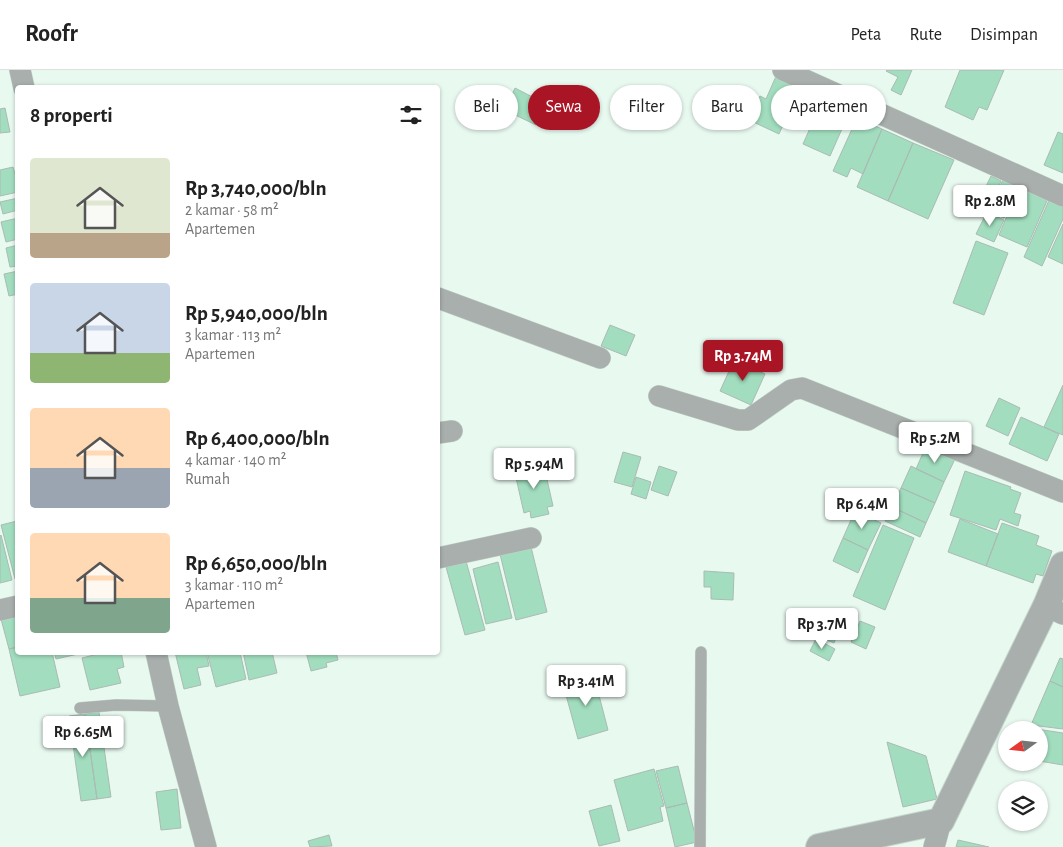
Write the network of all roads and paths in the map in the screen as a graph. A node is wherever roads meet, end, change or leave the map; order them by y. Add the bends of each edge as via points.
1 (20, 70) edge
2 (783, 70) edge
3 (23, 85) edge
4 (1063, 196) edge
5 (440, 299) edge
6 (600, 358) dead end
7 (659, 396) dead end
8 (1063, 492) edge
9 (531, 538) dead end
10 (440, 558) edge
11 (1063, 565) edge
12 (15, 607) edge
13 (0, 610) edge
14 (1054, 610) edge
15 (701, 652) dead end
16 (157, 655) edge
17 (168, 706) junction
18 (80, 708) dead end
19 (941, 821) junction
20 (206, 847) edge
21 (700, 847) edge
22 (819, 847) edge
23 (934, 847) edge

1 - 3 street
2 - 4 street
5 - 6 street
7 - 8 street via 738,420 748,420 791,390 802,388
9 - 10 street
11 - 14 street
12 - 13 street
14 - 19 street
15 - 21 lane
16 - 17 street
17 - 18 lane
17 - 20 street
19 - 22 street
19 - 23 street

